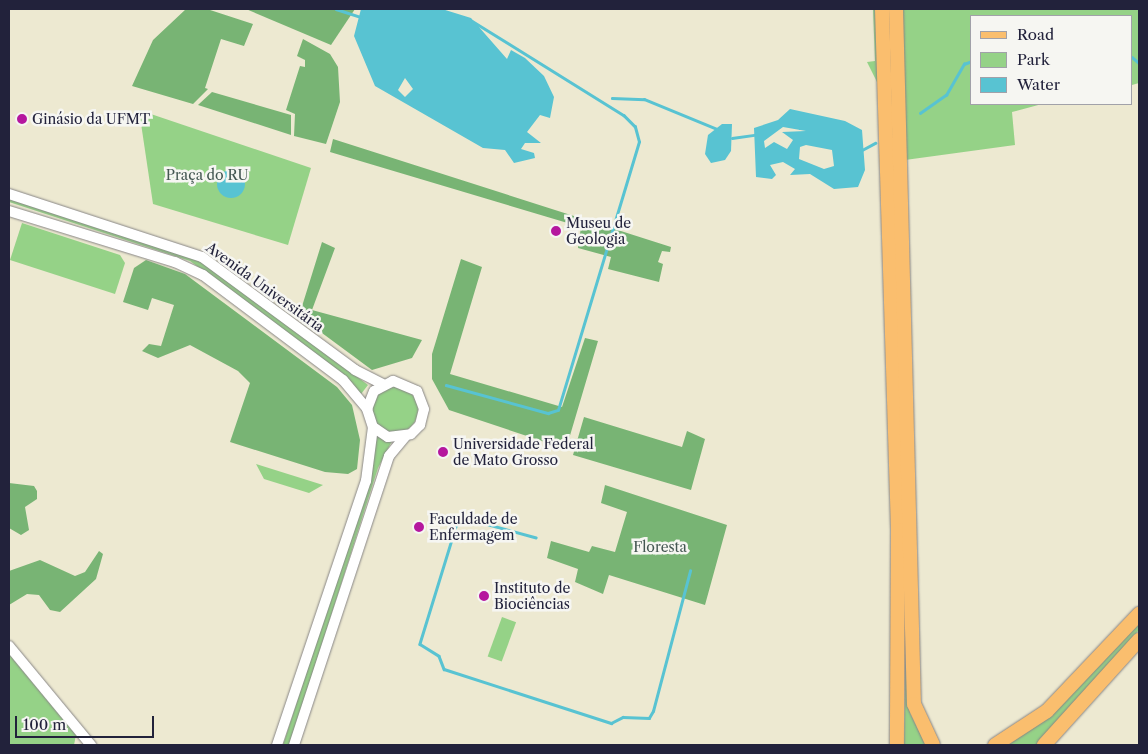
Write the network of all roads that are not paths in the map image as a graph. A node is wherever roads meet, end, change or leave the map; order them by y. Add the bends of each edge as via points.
1 (882, 9) edge
2 (896, 9) edge
3 (9, 194) edge
4 (9, 211) edge
5 (383, 384) junction
6 (367, 409) junction
7 (373, 427) junction
8 (406, 436) junction
9 (1139, 614) edge
10 (1139, 640) edge
11 (9, 646) edge
12 (91, 745) edge
13 (277, 745) edge
14 (294, 745) edge
15 (897, 745) edge
16 (933, 745) edge
17 (994, 745) edge
18 (1044, 745) edge

1 - 15 main road via 898,510
2 - 16 main road via 912,674 914,704
3 - 5 street, Avenida Universitária via 202,256 355,370
4 - 6 street, Avenida Universitária via 190,268 343,380
5 - 6 street via 374,391
5 - 8 street, Avenida Universitária via 410,385 422,400 420,425
6 - 7 street, Avenida Universitária
7 - 8 street via 388,437
7 - 13 street, Avenida Universitária via 366,481
8 - 14 street, Avenida Universitária via 389,456
9 - 17 main road via 1047,711
10 - 18 main road
11 - 12 street

